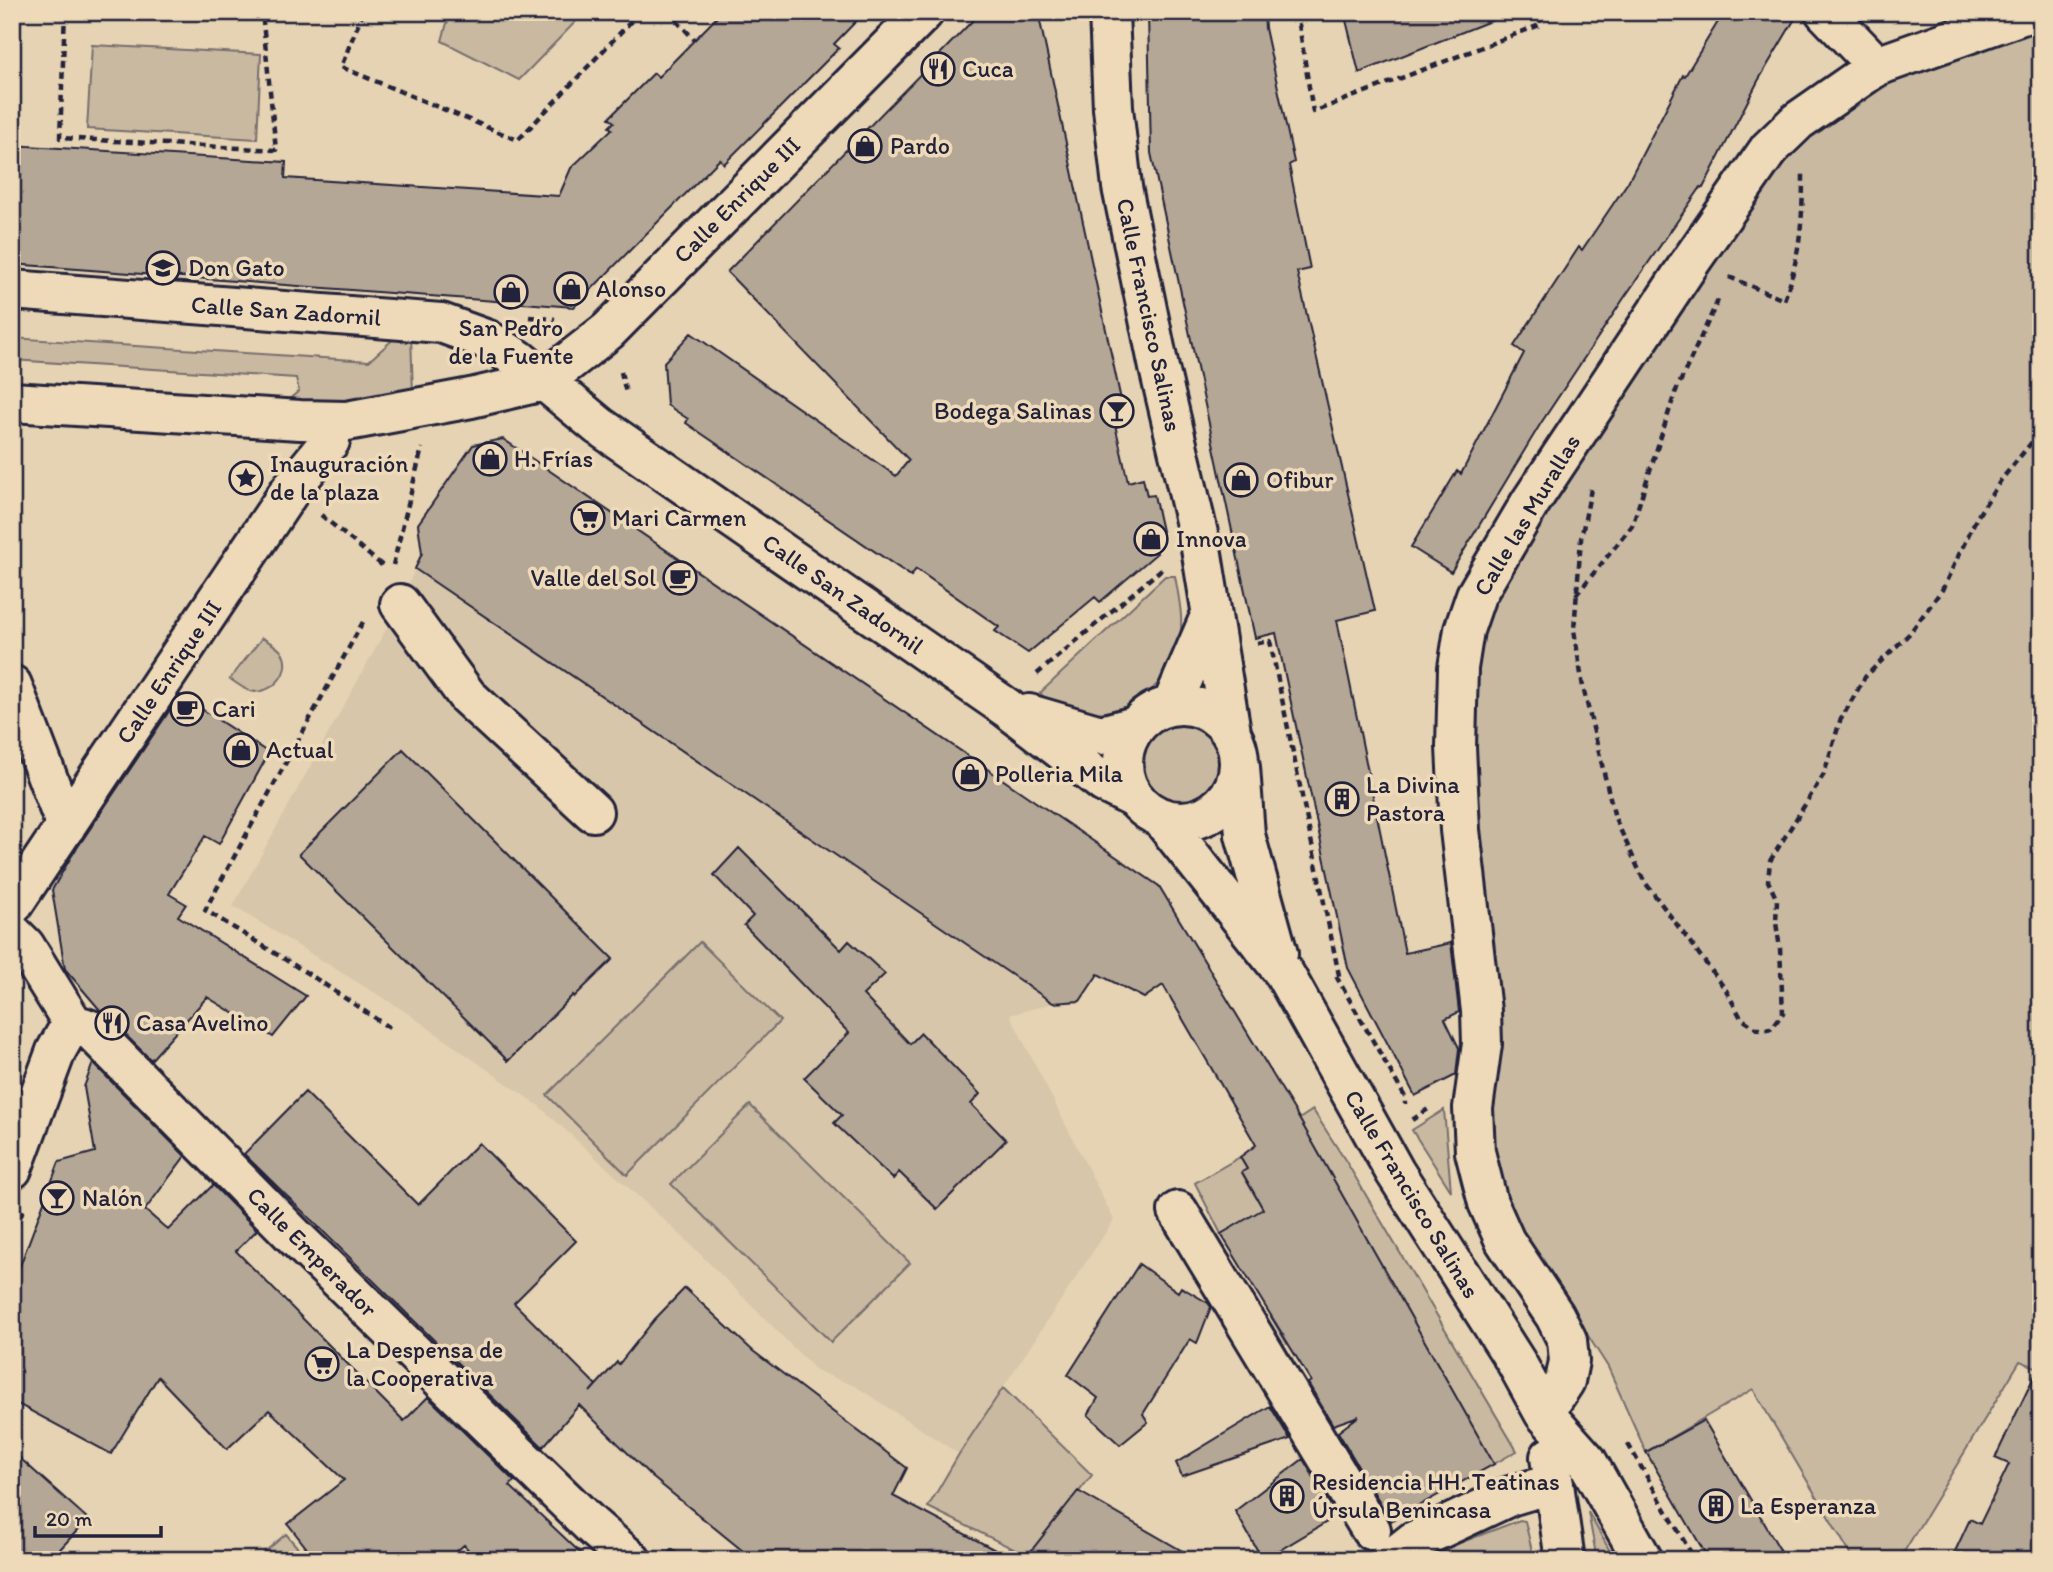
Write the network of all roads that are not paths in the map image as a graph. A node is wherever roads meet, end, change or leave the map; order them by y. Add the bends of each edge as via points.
1 (924, 12) edge
2 (1109, 12) edge
3 (1825, 12) edge
4 (2030, 12) edge
5 (1877, 66) junction
6 (12, 290) edge
7 (544, 381) junction
8 (12, 402) edge
9 (330, 441) dead end
10 (400, 604) dead end
11 (1211, 614) junction
12 (12, 685) edge
13 (1018, 694) junction
14 (1172, 705) junction
15 (1135, 726) junction
16 (1235, 749) junction
17 (1147, 808) junction
18 (593, 813) dead end
19 (66, 826) junction
20 (12, 906) edge
21 (12, 933) edge
22 (1284, 973) junction
23 (75, 1027) junction
24 (12, 1169) edge
25 (1178, 1211) dead end
26 (1544, 1413) junction
27 (1554, 1483) junction
28 (1381, 1545) edge
29 (631, 1560) edge
30 (1565, 1560) edge
31 (1643, 1560) edge

1 - 7 street, Calle Enrique III via 608,331
2 - 11 street, Calle Francisco Salinas via 1122,187
3 - 5 street
4 - 5 street, Calle las Murallas
5 - 26 street, Calle las Murallas via 1798,121 1769,149 1530,503 1476,595 1464,630 1456,747 1460,830 1481,1011 1482,1044 1473,1108 1475,1152 1488,1203 1505,1241 1567,1340 1565,1381
6 - 7 street, Calle San Zadornil via 441,323 488,340
7 - 8 street via 347,421
7 - 13 street, Calle San Zadornil via 599,426
9 - 19 street, Calle Enrique III via 291,489
10 - 18 street via 467,695
11 - 14 street
11 - 16 street, Calle Francisco Salinas
12 - 19 street
13 - 15 street, Calle San Zadornil via 1101,735
13 - 17 street, Calle San Zadornil via 1104,783
14 - 15 street via 1152,712
14 - 16 street via 1205,709 1220,719
15 - 17 street via 1125,745 1123,763 1126,781
16 - 17 street via 1237,781 1230,795 1207,815 1176,821
16 - 22 street, Calle Francisco Salinas via 1245,835
17 - 22 street, Calle Francisco Salinas
19 - 20 street, Calle Enrique III
21 - 23 street, Calle Emperador via 25,946
22 - 26 street, Calle Francisco Salinas via 1395,1172
23 - 24 street via 56,1051
23 - 29 street, Calle Emperador via 91,1030 295,1237
25 - 28 street
26 - 27 street, Calle Francisco Salinas
26 - 31 street, Calle Francisco Salinas via 1587,1461
27 - 28 street via 1510,1496 1414,1542
27 - 30 street, Calle Francisco Salinas

